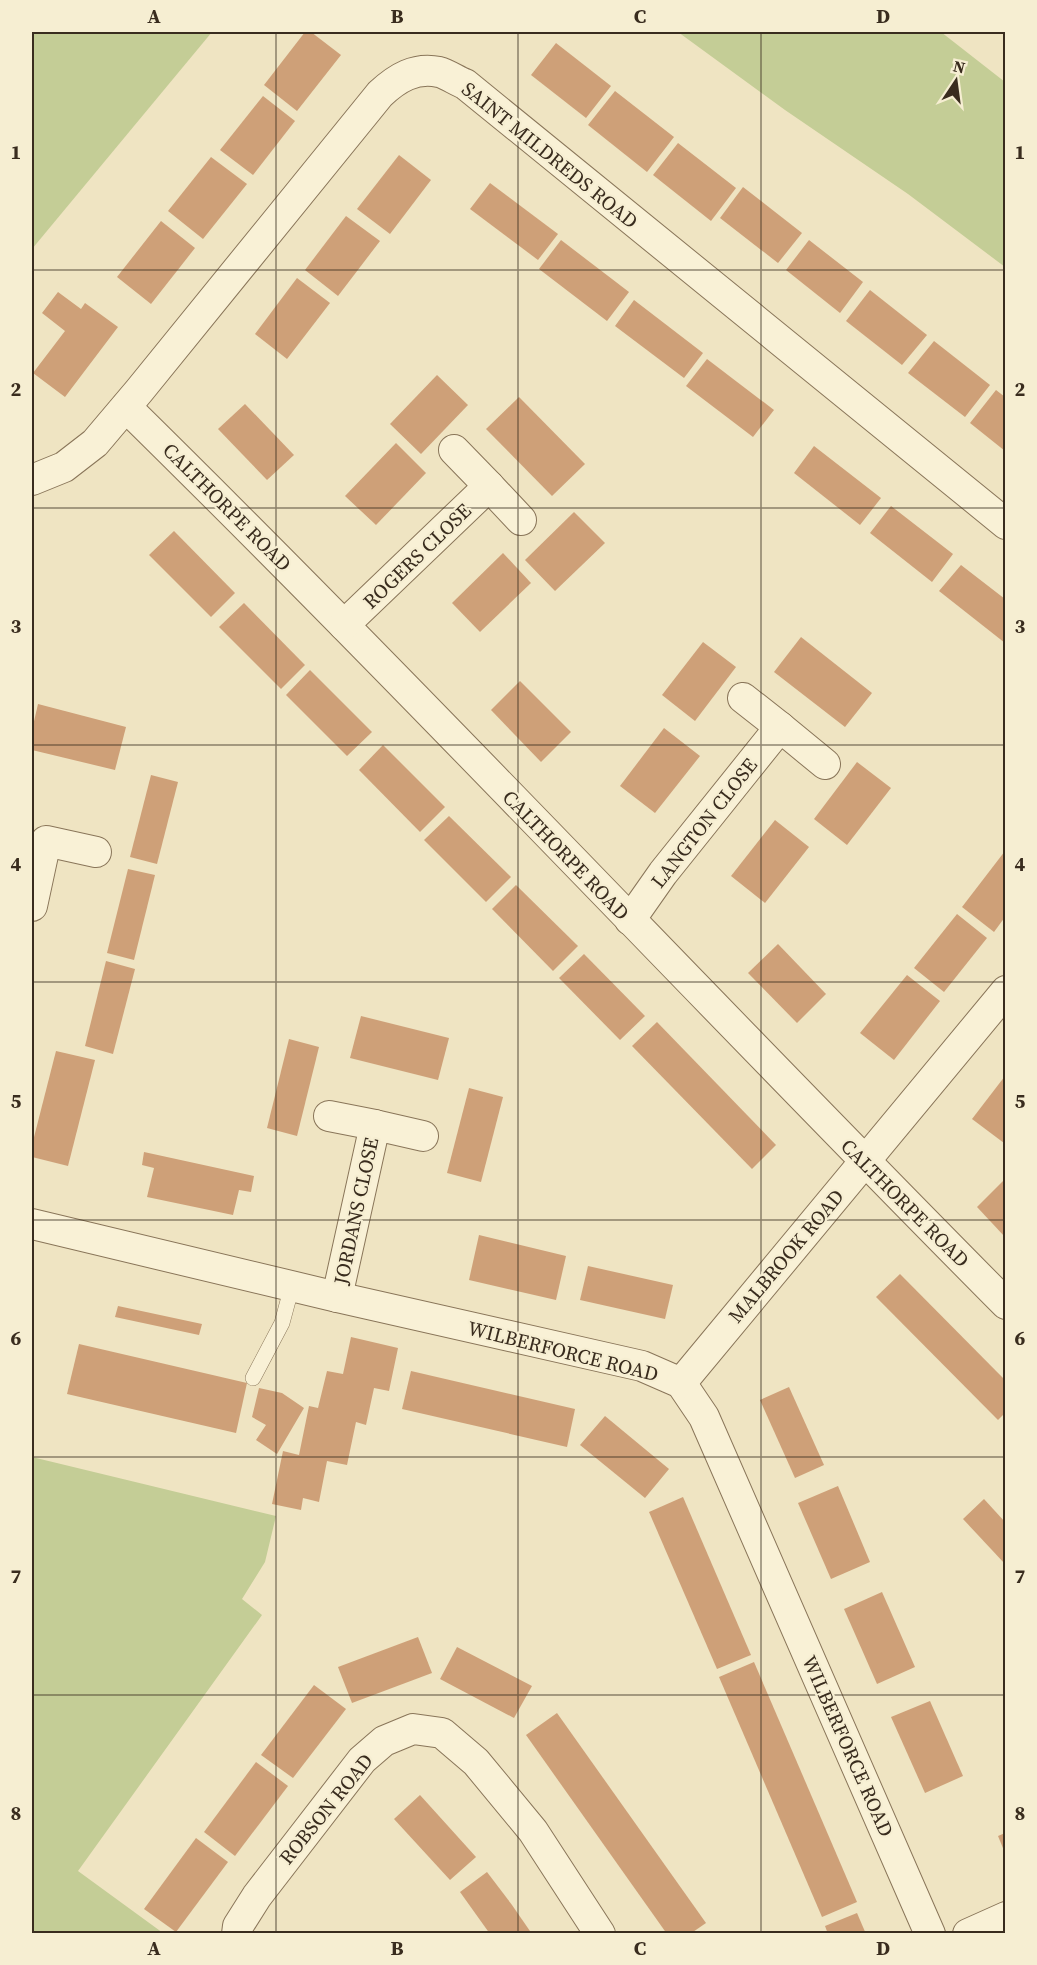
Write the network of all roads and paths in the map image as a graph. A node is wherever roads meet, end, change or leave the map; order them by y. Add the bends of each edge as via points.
1 (126, 407) junction
2 (454, 450) dead end
3 (32, 478) edge
4 (489, 486) junction
5 (521, 520) dead end
6 (1005, 524) edge
7 (344, 625) junction
8 (743, 698) dead end
9 (780, 727) junction
10 (825, 764) dead end
11 (39, 839) edge
12 (96, 852) dead end
13 (32, 906) edge
14 (630, 920) junction
15 (1005, 991) edge
16 (329, 1116) dead end
17 (375, 1125) junction
18 (423, 1136) dead end
19 (865, 1162) junction
20 (32, 1224) edge
21 (292, 1286) junction
22 (337, 1297) junction
23 (1005, 1304) edge
24 (253, 1378) dead end
25 (681, 1383) junction
26 (1005, 1917) edge
27 (237, 1934) edge
28 (600, 1934) edge
29 (930, 1934) edge
30 (968, 1934) edge

1 - 3 street, SAINT MILDREDS ROAD via 95,442 64,467
1 - 6 street, SAINT MILDREDS ROAD via 380,94 395,80 416,72 440,72 465,84
1 - 7 street, CALTHORPE ROAD
2 - 4 street
4 - 5 street
4 - 7 street, ROGERS CLOSE
7 - 14 street, CALTHORPE ROAD
8 - 9 street
9 - 10 street
9 - 14 street, LANGTON CLOSE
11 - 12 street
11 - 13 street
14 - 19 street, CALTHORPE ROAD
15 - 19 street, MALBROOK ROAD
16 - 17 street, JORDANS CLOSE
17 - 18 street, JORDANS CLOSE
17 - 22 street, JORDANS CLOSE
19 - 23 street, CALTHORPE ROAD
19 - 25 street, MALBROOK ROAD
20 - 21 street, WILBERFORCE ROAD
21 - 22 street, WILBERFORCE ROAD
21 - 24 lane via 282,1323
22 - 25 street, WILBERFORCE ROAD via 642,1366
25 - 29 street, WILBERFORCE ROAD via 704,1417
26 - 30 street
27 - 28 street, ROBSON ROAD via 257,1896 362,1760 384,1741 413,1729 442,1733 476,1762 533,1831

